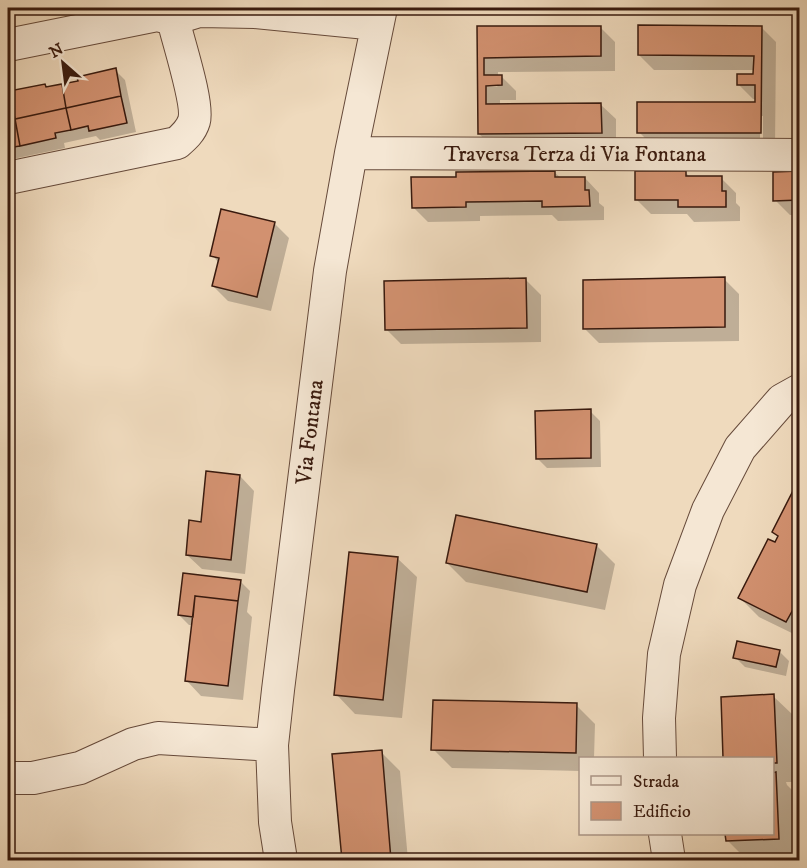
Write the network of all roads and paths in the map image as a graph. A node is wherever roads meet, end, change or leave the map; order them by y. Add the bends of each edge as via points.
1 (160, 14) edge
2 (379, 16) edge
3 (8, 45) edge
4 (351, 153) junction
5 (800, 155) edge
6 (8, 178) edge
7 (800, 390) edge
8 (272, 744) junction
9 (660, 757) edge
10 (8, 778) edge
11 (665, 835) edge
12 (281, 861) edge
13 (669, 861) edge

1 - 2 street via 199,11
1 - 3 street
1 - 6 street via 195,106 194,121 186,135 177,143
2 - 4 street, Via Fontana
4 - 5 street, Traversa Terza di Via Fontana
4 - 8 street, Via Fontana via 330,271
7 - 9 street via 782,400 740,448 704,521 680,585 664,654
8 - 10 street via 158,738 133,744 80,768 33,778
8 - 12 street, Via Fontana
11 - 13 street

